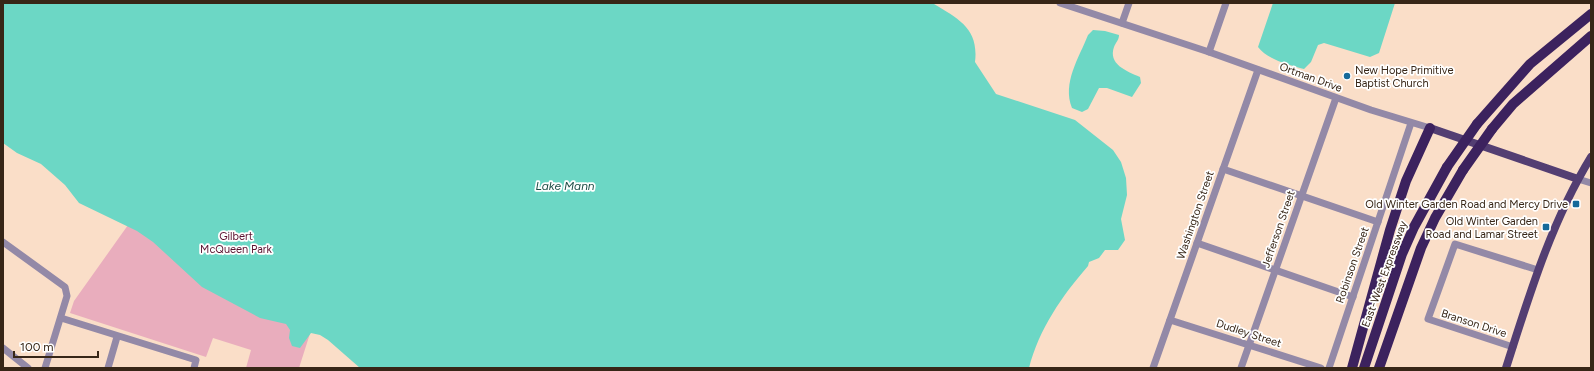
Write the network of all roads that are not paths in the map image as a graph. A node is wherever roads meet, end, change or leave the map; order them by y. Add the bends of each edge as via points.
1 (1060, 3) edge
2 (1129, 3) edge
3 (1226, 3) edge
4 (1591, 14) edge
5 (1122, 23) junction
6 (1591, 36) edge
7 (1209, 52) junction
8 (1258, 70) junction
9 (1336, 98) junction
10 (1411, 123) junction
11 (1430, 128) junction
12 (1591, 157) edge
13 (1222, 169) junction
14 (1578, 179) junction
15 (1591, 183) edge
16 (1301, 196) junction
17 (1378, 222) junction
18 (3, 242) edge
19 (1197, 243) junction
20 (1275, 270) junction
21 (1538, 270) junction
22 (1353, 297) junction
23 (61, 318) junction
24 (1170, 320) junction
25 (117, 337) junction
26 (1249, 345) junction
27 (1513, 347) junction
28 (3, 348) edge
29 (28, 368) edge
30 (45, 368) edge
31 (108, 368) edge
32 (194, 368) edge
33 (1153, 368) edge
34 (1241, 368) edge
35 (1321, 368) edge
36 (1328, 368) edge
37 (1352, 368) edge
38 (1364, 368) edge
39 (1379, 368) edge
40 (1506, 368) edge

1 - 5 street, Ortman Drive
2 - 5 street
3 - 7 street
4 - 38 highway, East-West Expressway, bridge via 1530,64 1477,124 1447,167 1402,254
5 - 7 street, Ortman Drive
6 - 39 highway, bridge via 1514,104 1492,129 1463,170 1421,248
7 - 8 street, Ortman Drive
8 - 9 street, Ortman Drive
8 - 13 street, Washington Street
9 - 10 street, Ortman Drive
9 - 16 street, Jefferson Street
10 - 11 street, Ortman Drive
10 - 17 street, Robinson Street
11 - 14 main road, Ortman Drive
11 - 37 highway via 1406,181 1390,230
12 - 14 main road
13 - 16 street
13 - 19 street, Washington Street
14 - 15 street
14 - 21 main road
16 - 17 street
16 - 20 street, Jefferson Street
17 - 22 street, Robinson Street
18 - 23 street via 65,287 68,296
19 - 20 street
19 - 24 street, Washington Street
20 - 22 street
20 - 26 street, Jefferson Street
21 - 27 main road
21 - 27 street, Branson Drive via 1455,244 1428,320
22 - 36 street, Robinson Street
23 - 25 street
23 - 30 street
24 - 26 street, Dudley Street
24 - 33 street, Washington Street
25 - 31 street
25 - 32 street via 196,360
26 - 34 street, Jefferson Street
26 - 35 street, Dudley Street
27 - 40 main road
28 - 29 street

